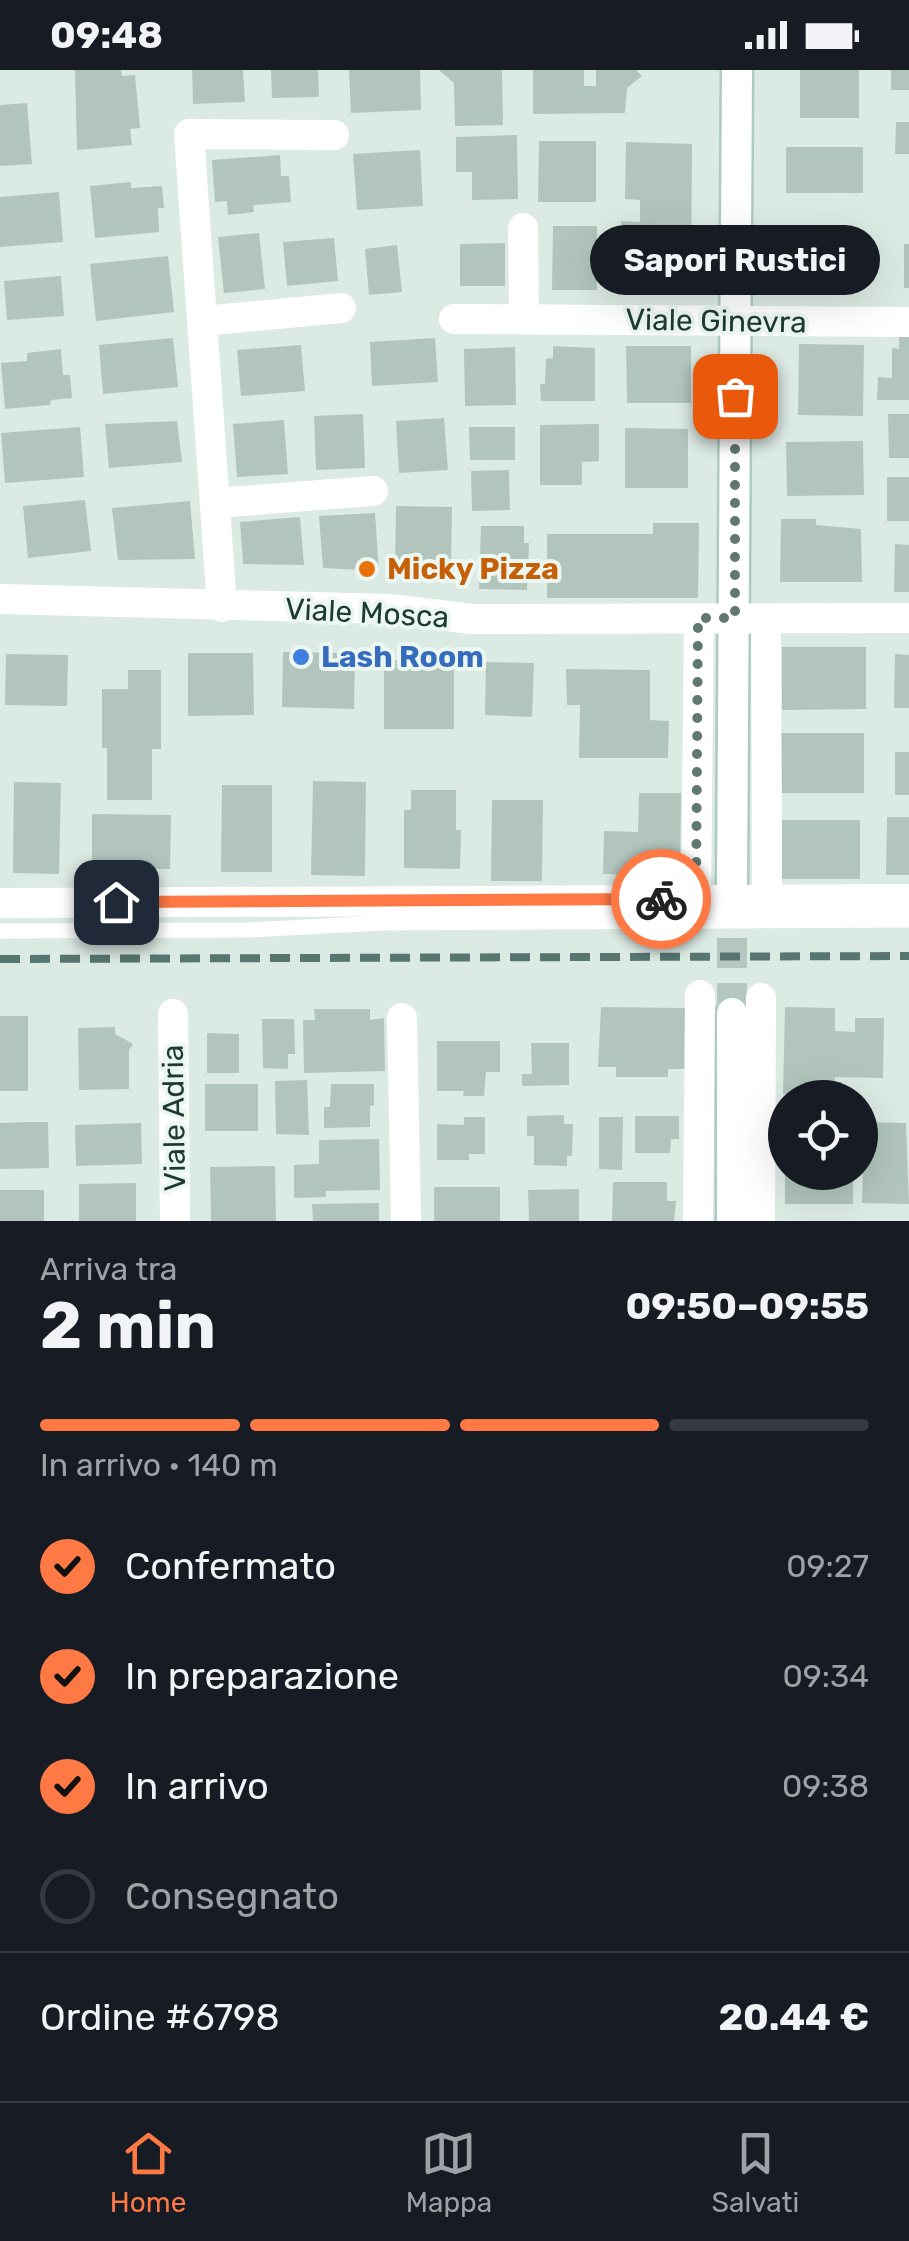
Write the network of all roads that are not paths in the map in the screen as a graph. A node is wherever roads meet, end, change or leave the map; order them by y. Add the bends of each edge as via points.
1 (738, 70) edge
2 (334, 135) dead end
3 (523, 228) dead end
4 (341, 308) dead end
5 (524, 318) junction
6 (454, 319) dead end
7 (203, 321) junction
8 (735, 322) junction
9 (909, 322) edge
10 (373, 491) dead end
11 (216, 503) junction
12 (0, 600) edge
13 (222, 607) junction
14 (698, 618) junction
15 (735, 618) junction
16 (766, 618) junction
17 (909, 618) edge
18 (732, 884) tunnel mouth
19 (696, 899) junction
20 (767, 899) junction
21 (909, 899) edge
22 (0, 903) edge
23 (909, 920) edge
24 (0, 931) edge
25 (700, 995) tunnel mouth
26 (761, 998) tunnel mouth
27 (172, 1014) dead end
28 (732, 1014) tunnel mouth
29 (402, 1018) dead end
30 (175, 1221) edge
31 (406, 1221) edge
32 (698, 1221) edge
33 (732, 1221) edge
34 (760, 1221) edge

1 - 8 street
2 - 7 street via 190,134
3 - 5 street
4 - 7 street
5 - 6 street, Viale Ginevra
5 - 8 street, Viale Ginevra
7 - 11 street
8 - 9 street, Viale Ginevra
8 - 15 street
10 - 11 street
11 - 13 street
12 - 13 street, Viale Mosca
13 - 14 street, Viale Mosca via 390,608 472,619
14 - 15 street, Viale Mosca
14 - 19 street
15 - 16 street, Viale Mosca
15 - 18 street
16 - 17 street, Viale Mosca
16 - 20 street
19 - 20 street
19 - 22 street
20 - 21 street
23 - 24 lane
25 - 32 street
26 - 34 street
27 - 30 street, Viale Adria
28 - 33 street
29 - 31 street

